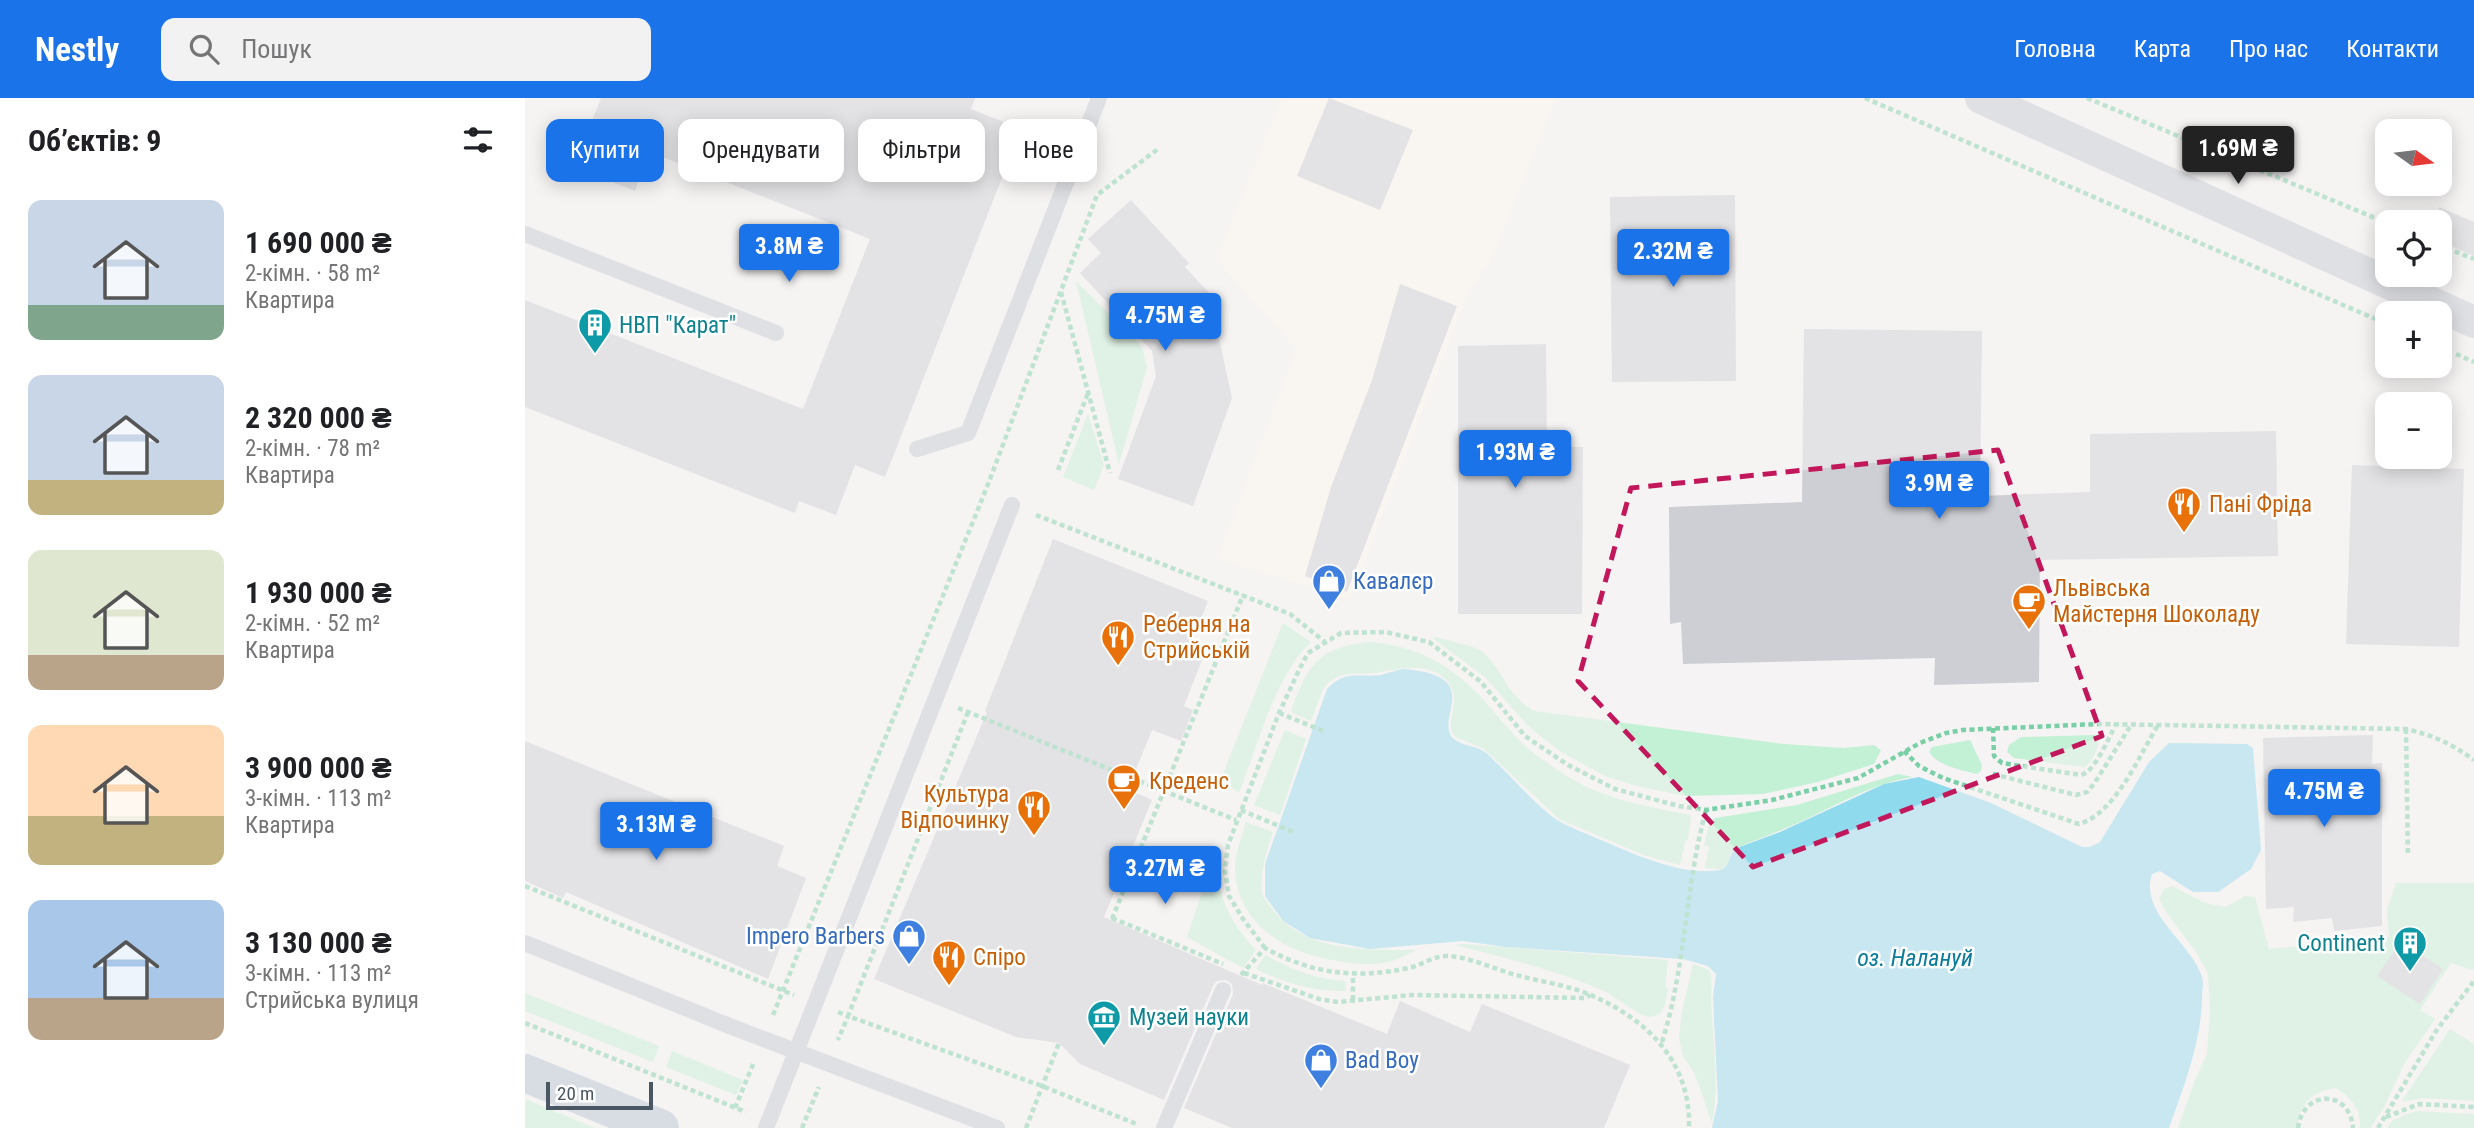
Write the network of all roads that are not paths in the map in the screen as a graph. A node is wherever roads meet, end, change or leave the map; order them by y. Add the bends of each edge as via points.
1 (1099, 98) edge
2 (1981, 98) edge
3 (525, 234) edge
4 (2474, 322) edge
5 (776, 333) dead end
6 (917, 449) dead end
7 (1012, 505) road end
8 (525, 943) edge
9 (1223, 990) road end
10 (796, 1051) junction
11 (525, 1073) edge
12 (767, 1124) edge
13 (660, 1128) edge
14 (997, 1128) edge
15 (1164, 1128) edge

1 - 6 lane via 968,433
2 - 4 street
3 - 5 lane
7 - 10 lane
8 - 10 lane
9 - 15 lane
10 - 12 lane
10 - 14 lane
11 - 13 main road

